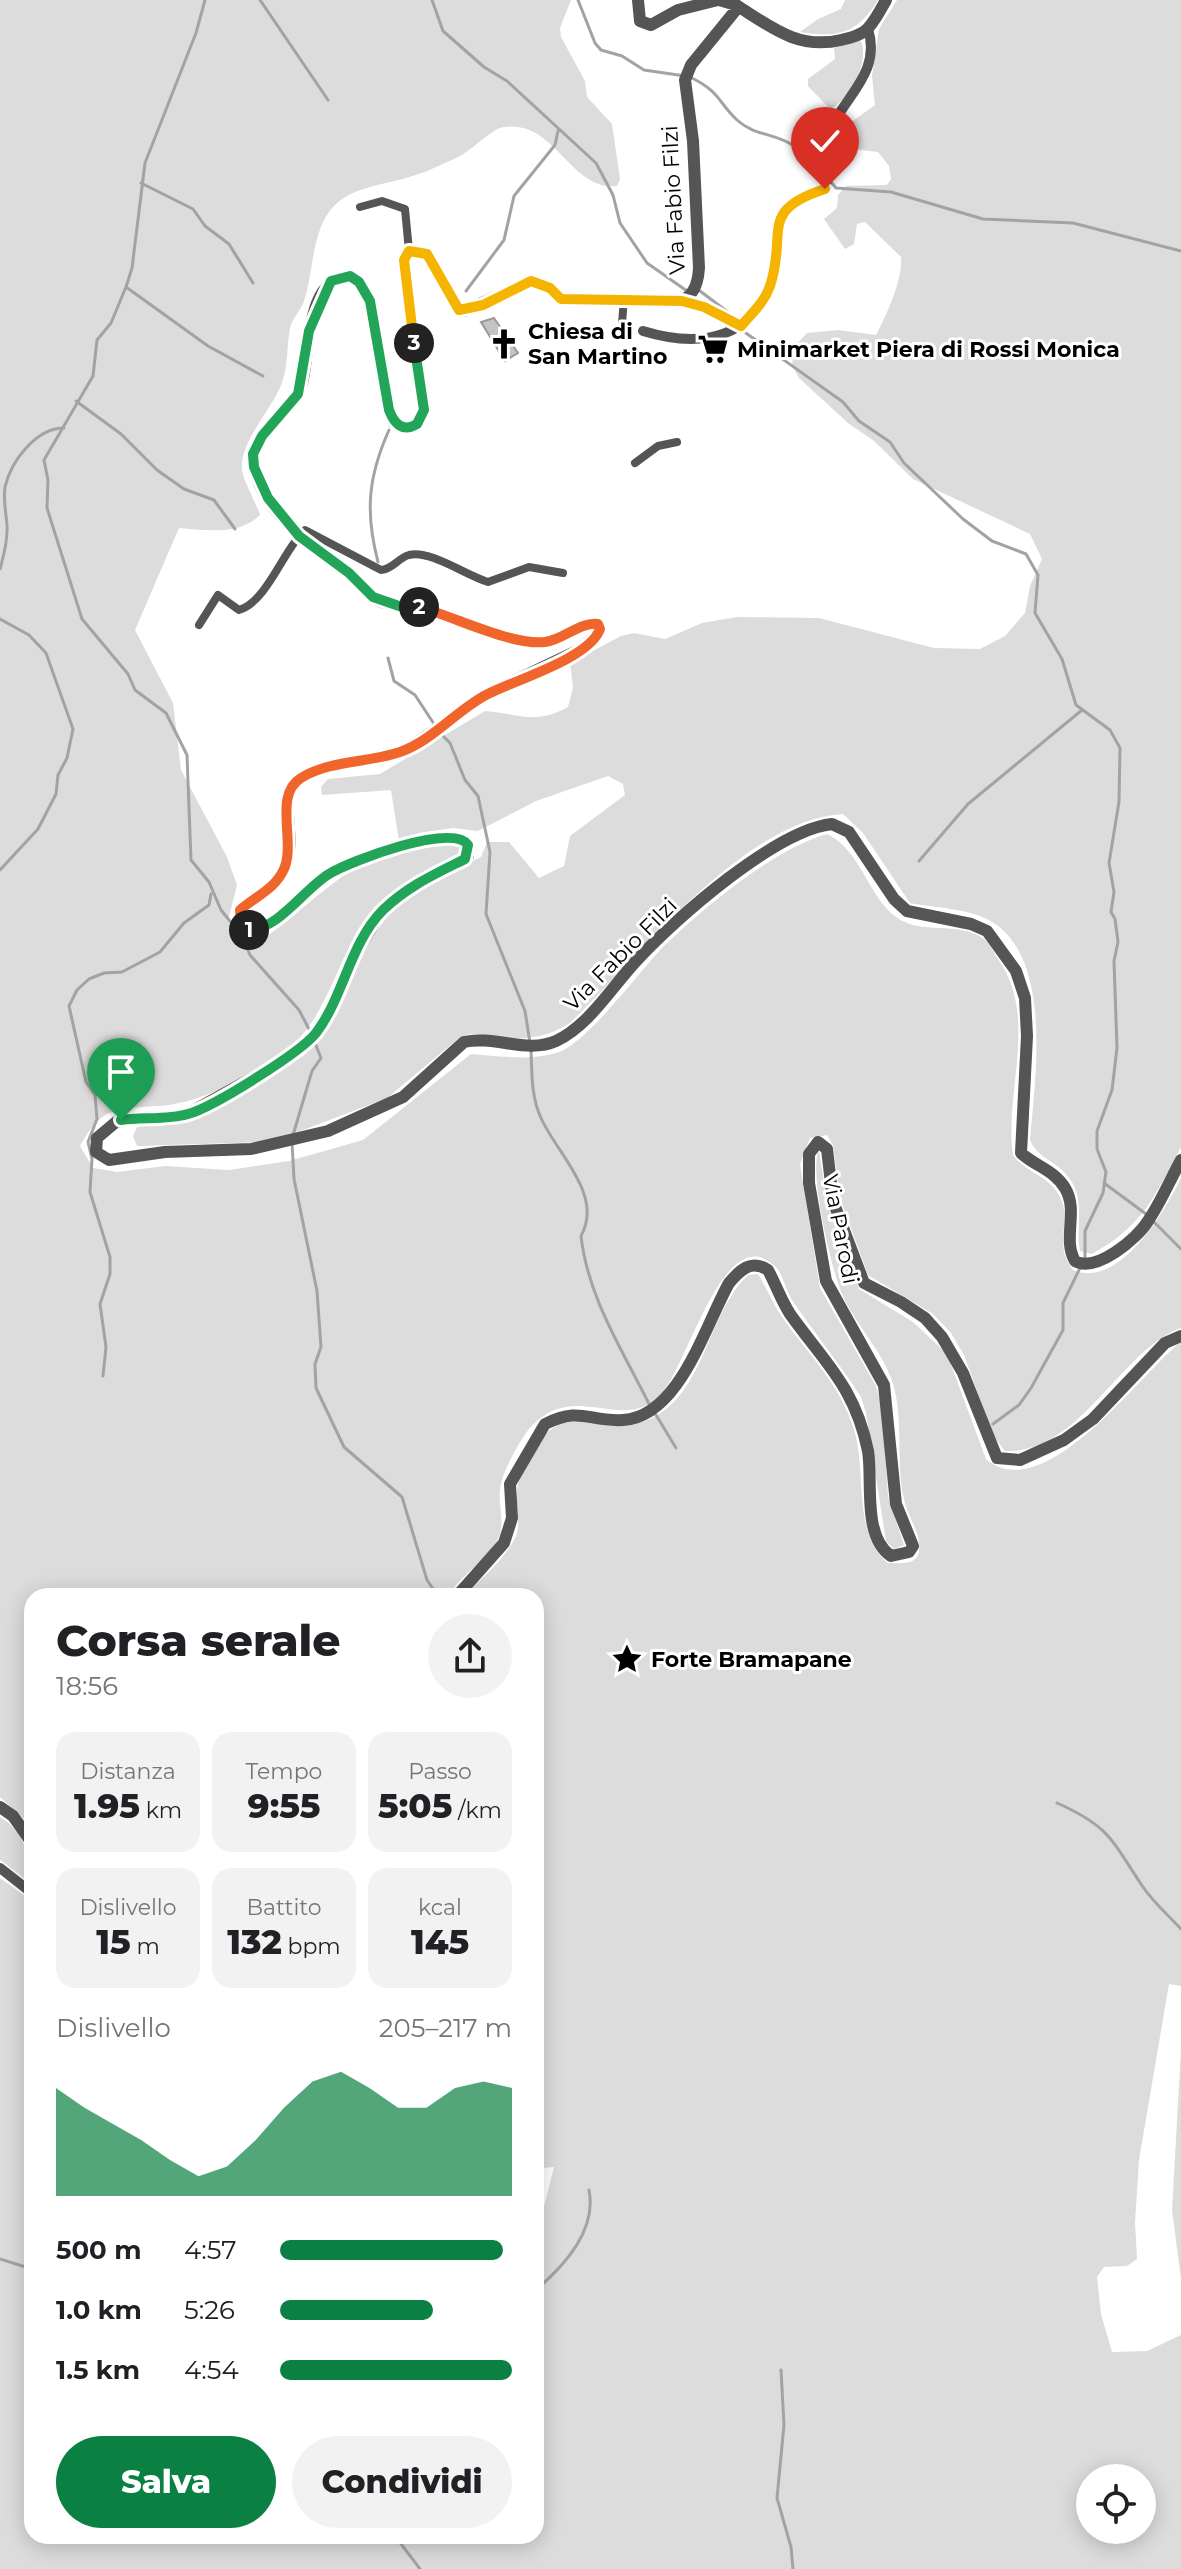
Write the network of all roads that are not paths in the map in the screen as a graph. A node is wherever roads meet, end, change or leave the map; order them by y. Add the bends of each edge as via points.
1 (638, 0) edge
2 (718, 0) edge
3 (886, 0) edge
4 (736, 5) junction
5 (868, 29) junction
6 (360, 207) dead end
7 (409, 251) junction
8 (624, 298) junction
9 (682, 301) junction
10 (622, 324) dead end
11 (741, 326) junction
12 (643, 331) dead end
13 (677, 442) dead end
14 (635, 463) dead end
15 (299, 536) junction
16 (563, 573) dead end
17 (199, 625) dead end
18 (1181, 1160) edge
19 (1181, 1336) edge
20 (464, 1588) edge
21 (0, 1807) edge
22 (24, 1832) edge
23 (0, 1868) edge
24 (24, 1887) edge

1 - 2 street via 640,21 651,25 678,10
2 - 4 street
3 - 5 street
4 - 5 street via 807,44 842,40
4 - 9 street, Via Fabio Filzi via 685,80 699,268 695,288
5 - 11 street via 868,73 829,132 826,188 802,195 782,213 765,298
6 - 7 street via 382,201 405,209
7 - 8 street, Via Fabio Filzi via 427,254 459,310 483,305 531,281 561,299
7 - 15 street, Via Fabio Filzi via 404,266 421,419 408,428 394,423 380,376 370,301 354,278 340,277 331,281 317,307 298,394 253,454 261,486
8 - 9 street, Via Fabio Filzi
8 - 10 street
9 - 11 street
11 - 12 street via 697,340
13 - 14 street via 658,446
15 - 16 street via 307,530 381,570 405,556 422,554 488,582 529,567
15 - 17 street via 249,605 239,610 218,595
15 - 18 street, Via Fabio Filzi via 382,601 533,642 555,640 594,623 600,632 579,650 487,694 406,750 323,768 295,782 287,799 289,857 272,887 240,910 239,920 247,930 269,924 328,874 390,850 454,837 466,841 468,856 424,878 382,911 325,1019 304,1046 187,1114 109,1125 94,1146 101,1157 281,1145 383,1108 418,1086 464,1042 554,1042 587,1017 654,942 720,885 796,836 832,824 849,832 907,911 987,931 1016,971 1025,998 1027,1036 1021,1153 1065,1188 1072,1209 1070,1249 1075,1261 1097,1261 1144,1228
19 - 20 street, Via Parodi via 1165,1343 1093,1419 1064,1440 1020,1460 997,1458 963,1373 942,1337 913,1310 864,1283 833,1201 827,1149 818,1142 809,1154 809,1183 826,1281 884,1385 893,1484 913,1546 909,1552 891,1556 877,1539 868,1453 840,1377 791,1315 768,1270 754,1265 741,1269 729,1283 673,1391 658,1407 627,1420 582,1413 545,1424 510,1484 512,1518 504,1543
21 - 22 street
23 - 24 street

